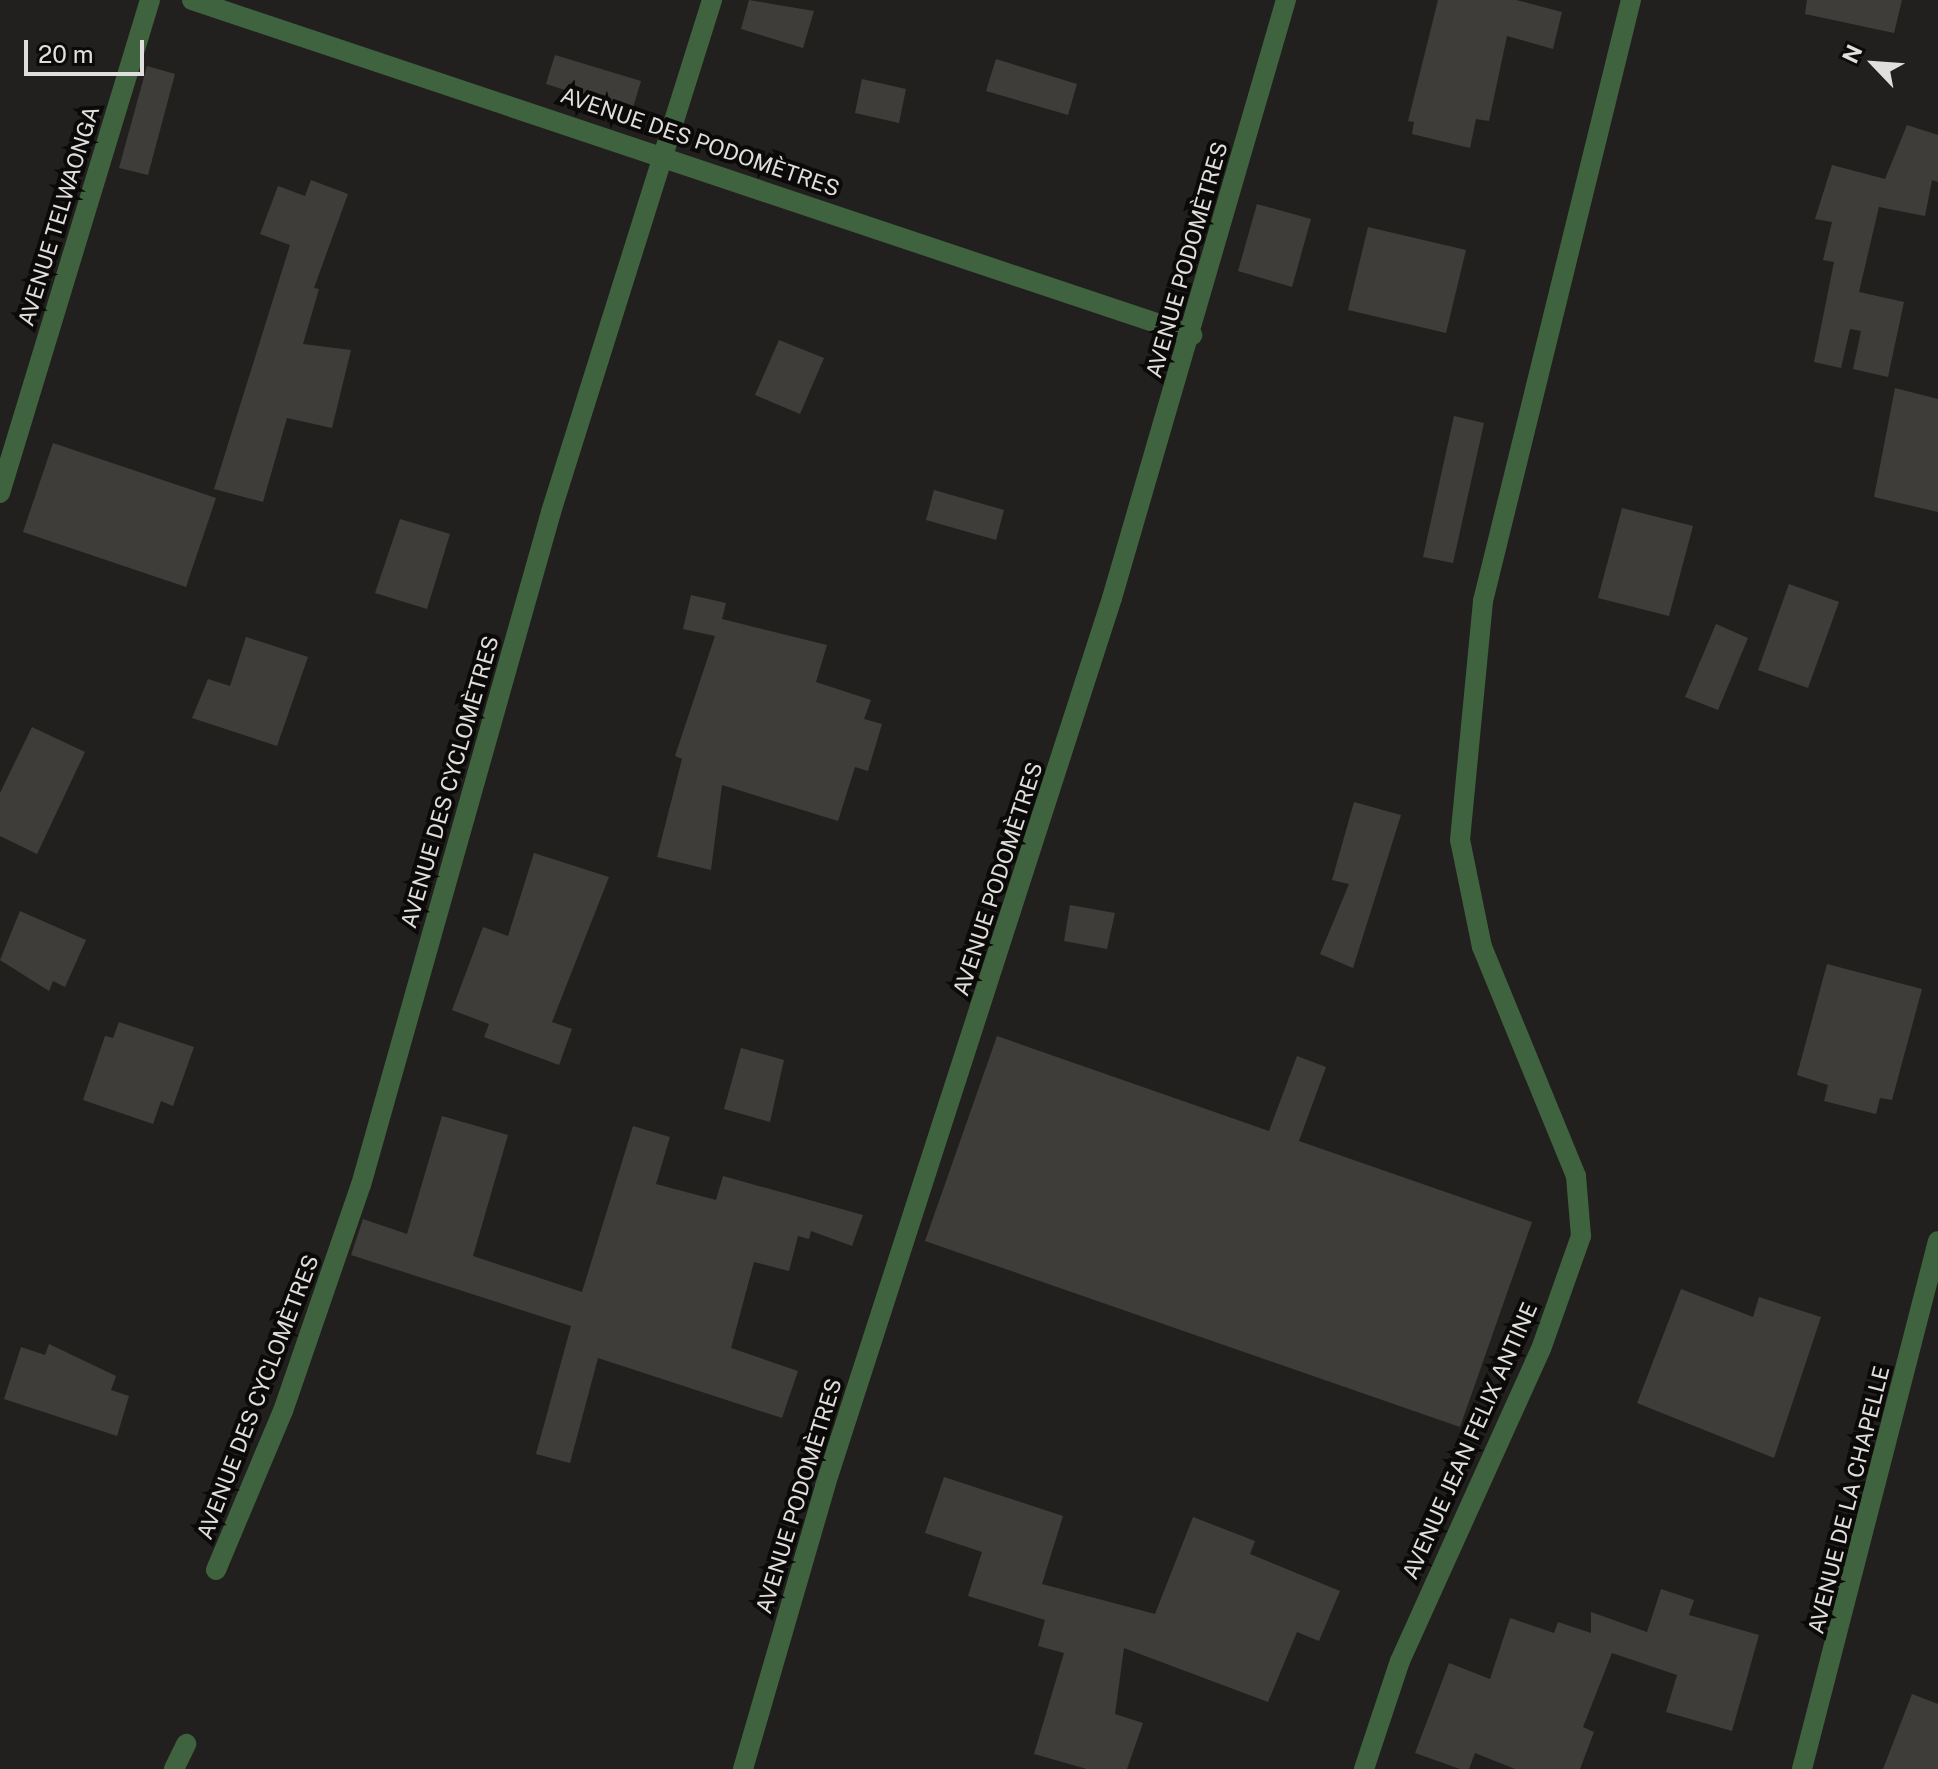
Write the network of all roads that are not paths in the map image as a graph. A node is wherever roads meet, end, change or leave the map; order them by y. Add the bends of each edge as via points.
1 (150, 0) edge
2 (192, 0) edge
3 (712, 0) edge
4 (1286, 0) edge
5 (1631, 0) edge
6 (666, 155) junction
7 (1192, 335) junction
8 (0, 493) edge
9 (1938, 1241) edge
10 (216, 1570) dead end
11 (186, 1744) dead end
12 (174, 1769) edge
13 (743, 1769) edge
14 (1364, 1769) edge
15 (1802, 1769) edge

1 - 8 street, AVENUE TELWAONGA
2 - 6 street, AVENUE DES PODOMÈTRES
3 - 6 street, AVENUE DES CYCLOMÈTRES
4 - 7 street, AVENUE PODOMÈTRES
5 - 14 street, AVENUE JEAN FELIX ANTINE via 1493,555 1465,762 1460,840 1482,947 1576,1176 1581,1236 1541,1349 1400,1661
6 - 7 street, AVENUE DES PODOMÈTRES
6 - 10 street, AVENUE DES CYCLOMÈTRES via 551,512 361,1185 283,1411
7 - 13 street, AVENUE PODOMÈTRES via 992,981 825,1486
9 - 15 street, AVENUE DE LA CHAPELLE
11 - 12 street

